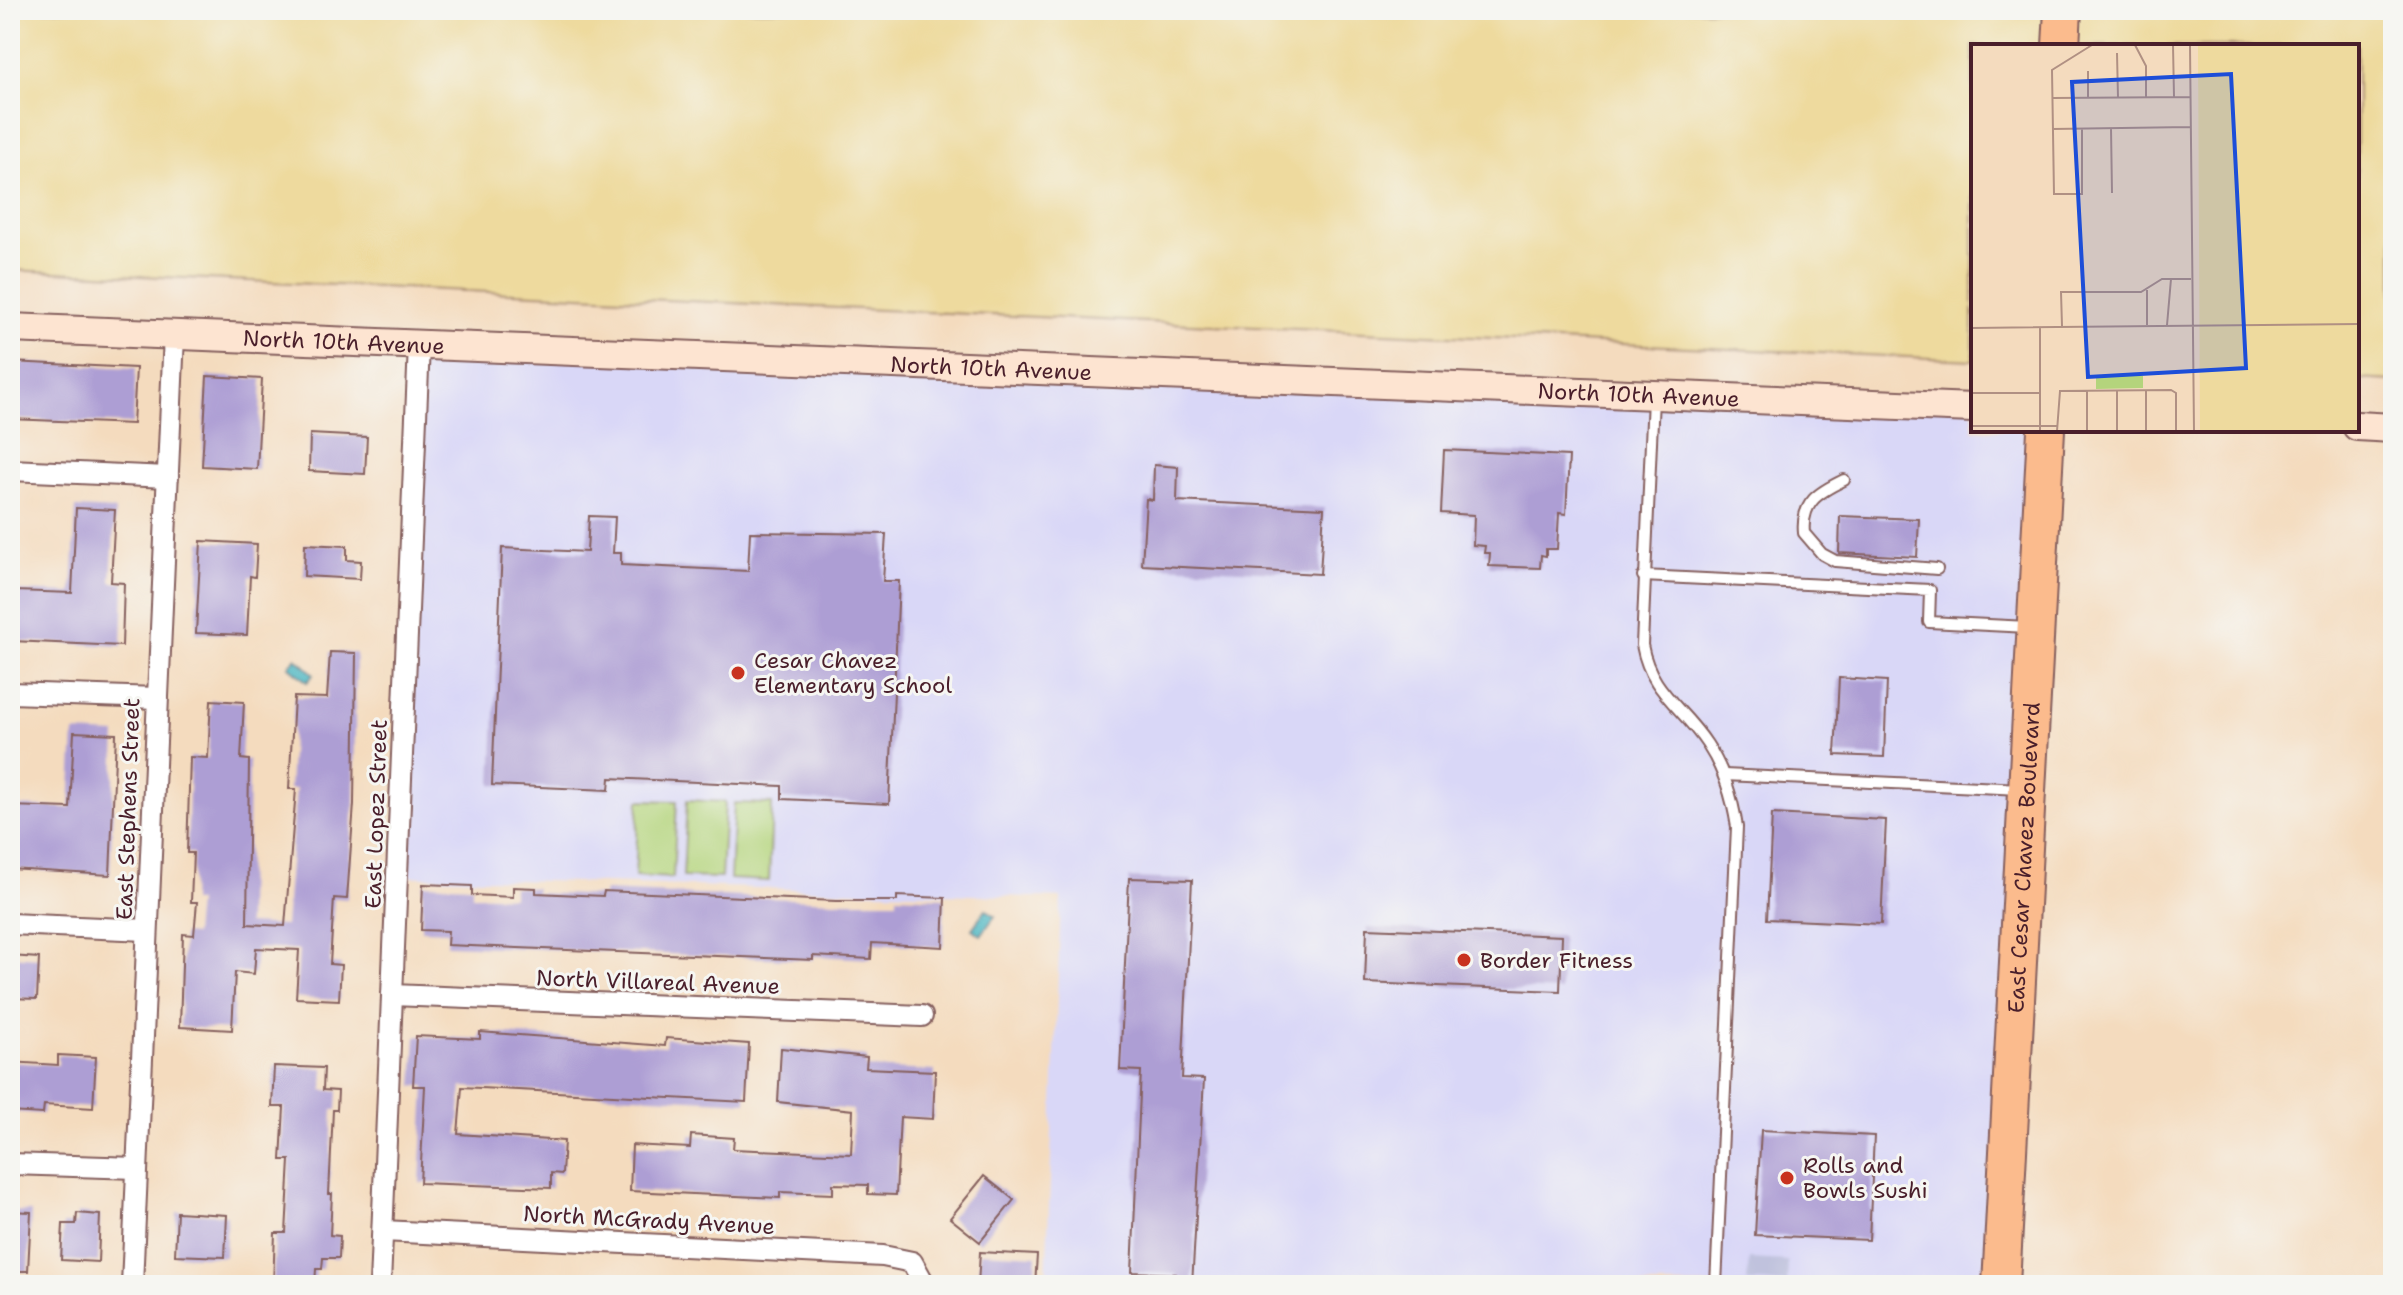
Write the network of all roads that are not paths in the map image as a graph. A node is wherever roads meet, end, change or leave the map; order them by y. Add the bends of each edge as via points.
1 (2063, 10) edge
2 (2061, 44) edge
3 (10, 328) edge
4 (174, 335) junction
5 (419, 345) junction
6 (1653, 396) junction
7 (1971, 408) edge
8 (2359, 426) edge
9 (2393, 428) edge
10 (2046, 432) edge
11 (10, 470) edge
12 (168, 477) junction
13 (1844, 480) dead end
14 (1937, 569) dead end
15 (1643, 576) junction
16 (2035, 627) junction
17 (10, 693) edge
18 (157, 698) junction
19 (1724, 775) junction
20 (2027, 789) junction
21 (10, 924) edge
22 (147, 930) junction
23 (392, 995) junction
24 (922, 1016) dead end
25 (10, 1164) edge
26 (137, 1168) junction
27 (383, 1231) junction
28 (132, 1285) edge
29 (380, 1285) edge
30 (925, 1285) edge
31 (1716, 1285) edge
32 (2001, 1285) edge

1 - 2 highway
3 - 4 main road, North 10th Avenue
4 - 5 main road, North 10th Avenue
4 - 12 street, East Stephens Street
5 - 6 main road, North 10th Avenue
5 - 23 street, East Lopez Street
6 - 7 main road, North 10th Avenue
6 - 15 lane
8 - 9 main road
10 - 16 highway, East Cesar Chavez Boulevard
11 - 12 street
12 - 18 street, East Stephens Street
13 - 14 lane via 1822,491 1805,510 1804,533 1822,554 1835,561
15 - 16 lane via 1930,590 1929,622
15 - 19 lane via 1647,672 1706,742
16 - 20 highway, East Cesar Chavez Boulevard
17 - 18 street
18 - 22 street, East Stephens Street
19 - 20 lane
19 - 31 lane via 1737,827
20 - 32 highway, East Cesar Chavez Boulevard
21 - 22 street
22 - 26 street, East Stephens Street
23 - 24 street, North Villareal Avenue
23 - 27 street, East Lopez Street
25 - 26 street
26 - 28 street, East Stephens Street
27 - 29 street, East Lopez Street
27 - 30 street, North McGrady Avenue via 883,1256 912,1262

